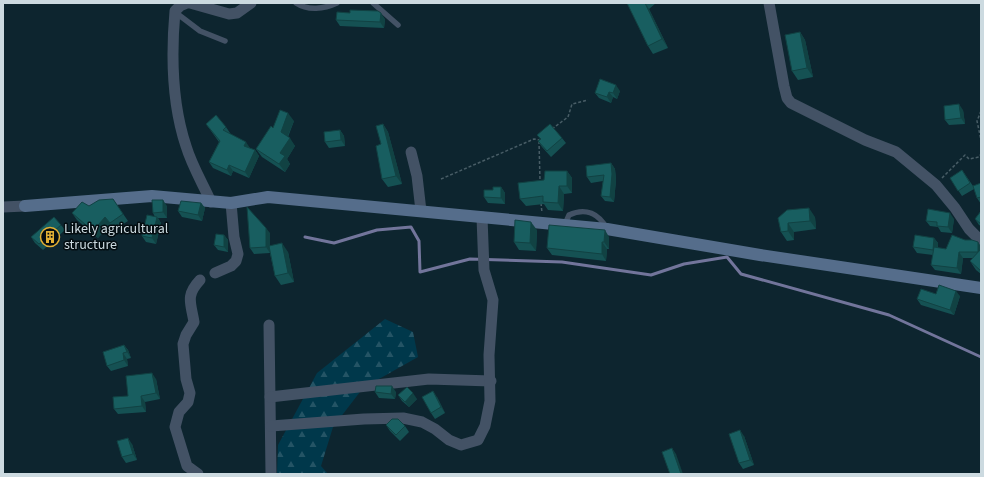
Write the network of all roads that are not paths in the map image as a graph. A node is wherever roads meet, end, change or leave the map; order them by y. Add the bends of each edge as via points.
1 (251, 3) edge
2 (296, 3) edge
3 (337, 3) edge
4 (373, 3) edge
5 (769, 3) edge
6 (182, 5) edge
7 (398, 25) dead end
8 (225, 42) dead end
9 (411, 152) dead end
10 (211, 202) junction
11 (231, 203) junction
12 (25, 206) joint
13 (3, 207) edge
14 (421, 211) junction
15 (482, 217) junction
16 (981, 241) edge
17 (215, 273) dead end
18 (200, 280) dead end
19 (981, 288) edge
20 (269, 325) dead end
21 (491, 381) junction
22 (270, 397) junction
23 (271, 426) junction
24 (198, 474) edge
25 (271, 474) edge

1 - 6 street via 237,14
2 - 3 lane via 317,8
4 - 7 lane
5 - 16 street via 784,86 791,103 865,140 896,152 936,185
6 - 8 lane via 200,31
6 - 10 street via 174,88 186,147
9 - 14 street
10 - 11 street
10 - 12 street via 152,196
11 - 14 street via 268,197
11 - 17 street via 238,254 231,266
12 - 13 street
14 - 15 street
15 - 19 street via 607,229
15 - 21 street via 484,270 493,300 489,355
18 - 24 street via 190,294 194,322 183,344 190,393 175,427 187,466
20 - 22 street
21 - 22 street via 429,379
21 - 23 street via 485,426 478,440 461,445 422,422 403,418
22 - 23 street
23 - 25 street

